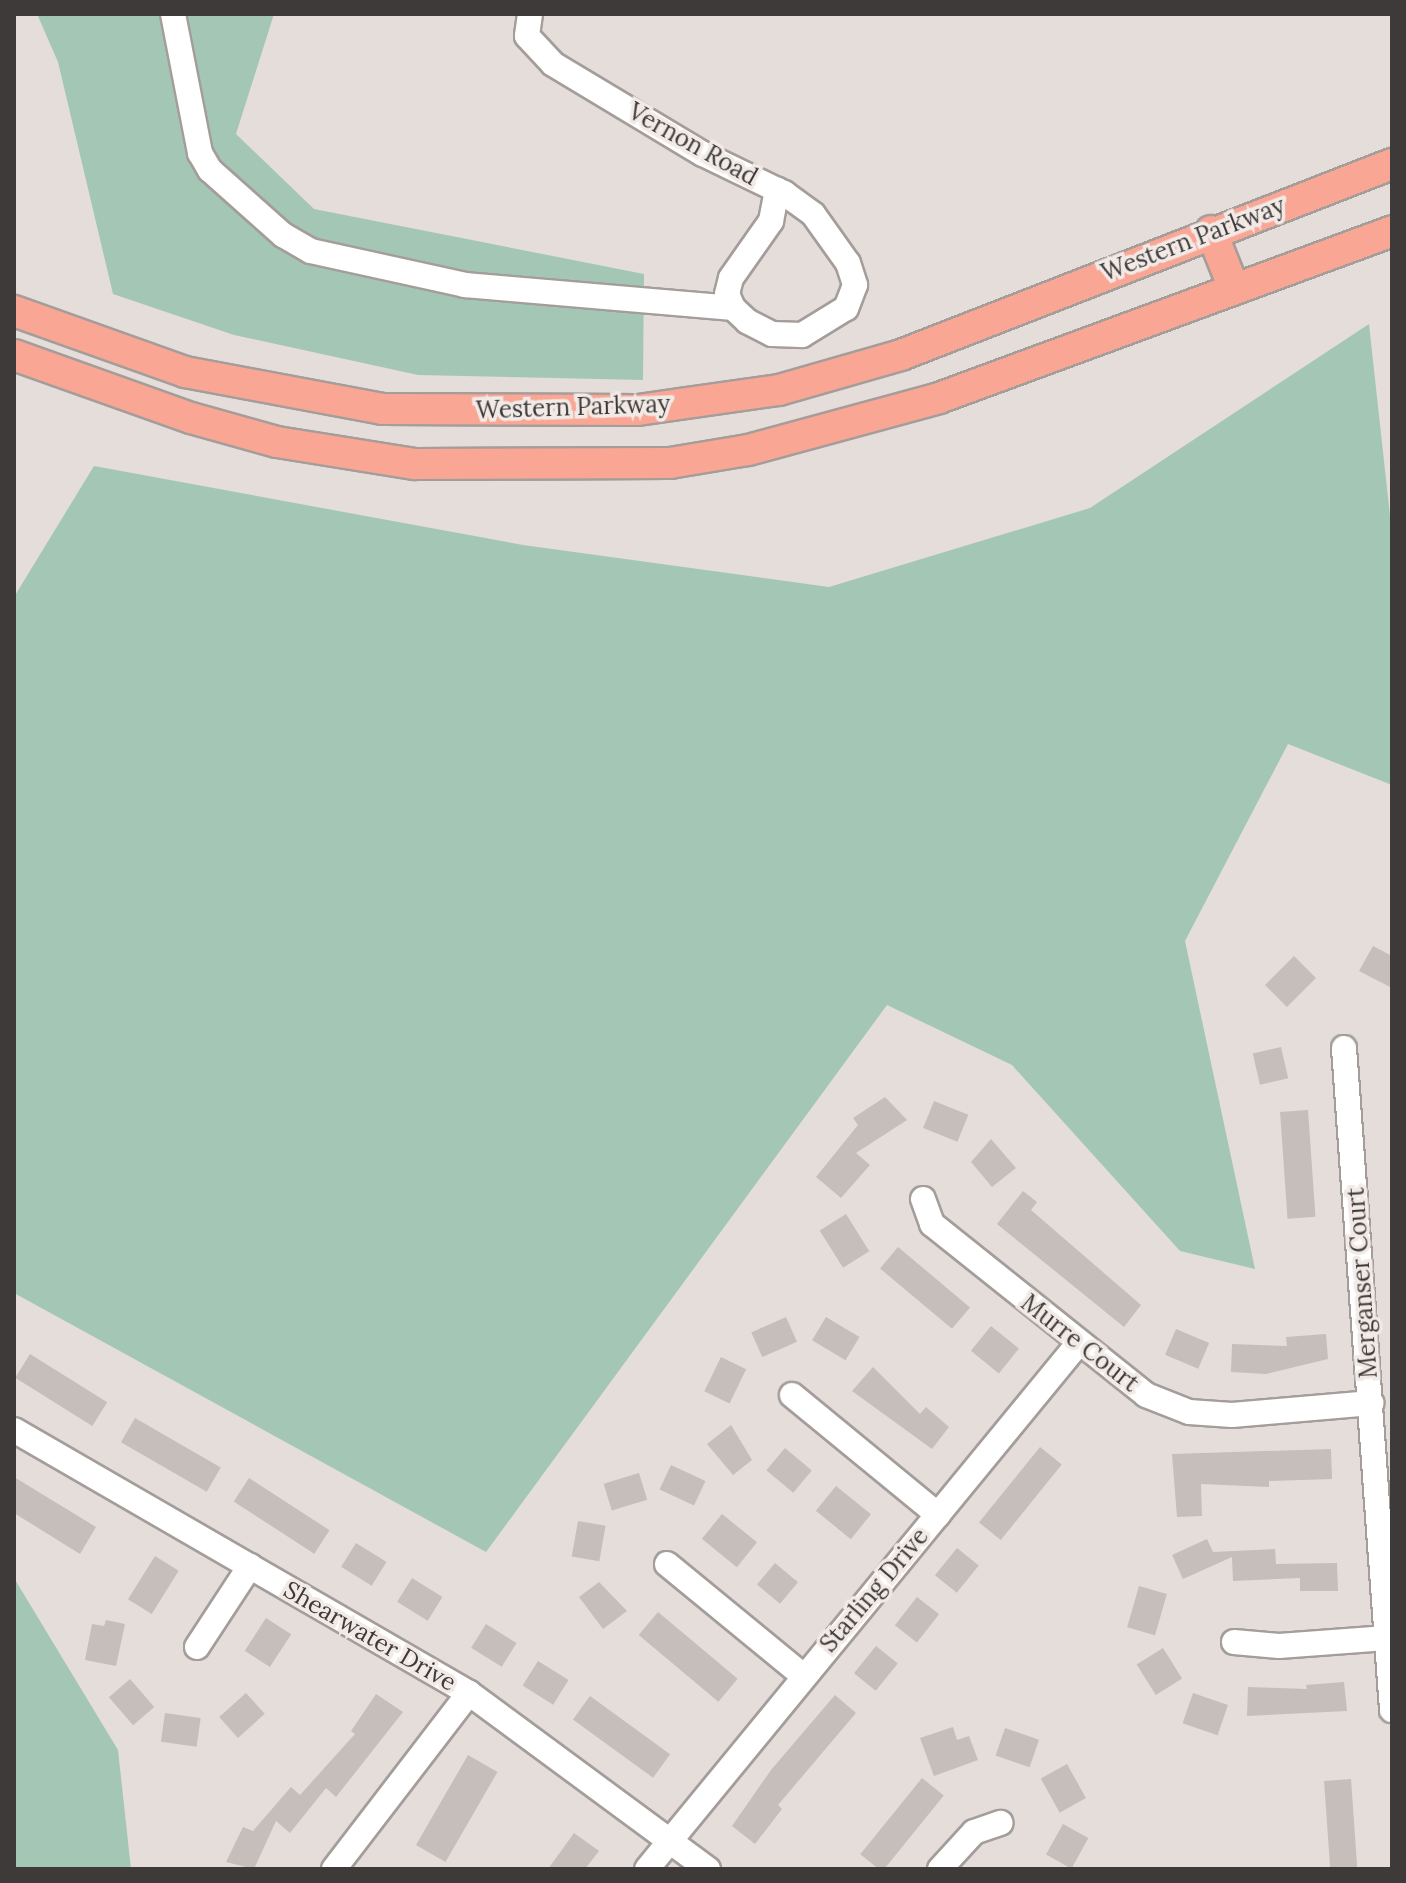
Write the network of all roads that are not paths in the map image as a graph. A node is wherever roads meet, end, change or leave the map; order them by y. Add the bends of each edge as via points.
1 (173, 14) edge
2 (530, 14) edge
3 (1392, 164) edge
4 (777, 190) junction
5 (1211, 231) junction
6 (1392, 231) edge
7 (1233, 286) junction
8 (733, 308) junction
9 (14, 311) edge
10 (14, 355) edge
11 (1344, 1048) dead end
12 (923, 1199) dead end
13 (1078, 1344) junction
14 (792, 1395) dead end
15 (1371, 1403) junction
16 (14, 1430) edge
17 (938, 1515) junction
18 (667, 1564) dead end
19 (250, 1566) junction
20 (1387, 1638) junction
21 (1234, 1642) dead end
22 (197, 1647) dead end
23 (802, 1675) junction
24 (469, 1693) junction
25 (1392, 1710) edge
26 (1000, 1823) dead end
27 (673, 1839) junction
28 (334, 1869) edge
29 (647, 1869) edge
30 (708, 1869) edge
31 (940, 1869) edge

1 - 8 street via 193,128 210,170 283,235 311,251 465,285
2 - 4 street, Vernon Road via 527,36 553,64 703,154
3 - 5 main road, Western Parkway
4 - 8 street via 771,221 731,278 727,294
4 - 8 street, Vernon Road via 813,214 833,238 855,285 846,308 802,335 772,334
5 - 7 main road
5 - 9 main road, Western Parkway via 901,355 779,390 638,410 382,409 185,372
6 - 7 main road
7 - 10 main road via 939,398 748,450 670,463 415,464 277,442 191,418
11 - 15 street, Merganser Court
12 - 13 street, Murre Court via 932,1224
13 - 15 street, Murre Court via 1146,1395 1189,1412 1232,1415
13 - 17 street, Starling Drive
14 - 17 street
15 - 20 street, Merganser Court
16 - 19 street, Shearwater Drive
17 - 23 street, Starling Drive
18 - 23 street
19 - 22 street
19 - 24 street, Shearwater Drive
20 - 21 street via 1279,1646
20 - 25 street, Merganser Court
23 - 27 street, Starling Drive
24 - 27 street, Shearwater Drive
24 - 28 street
26 - 31 street via 974,1832
27 - 29 street, Starling Drive
27 - 30 street, Shearwater Drive

